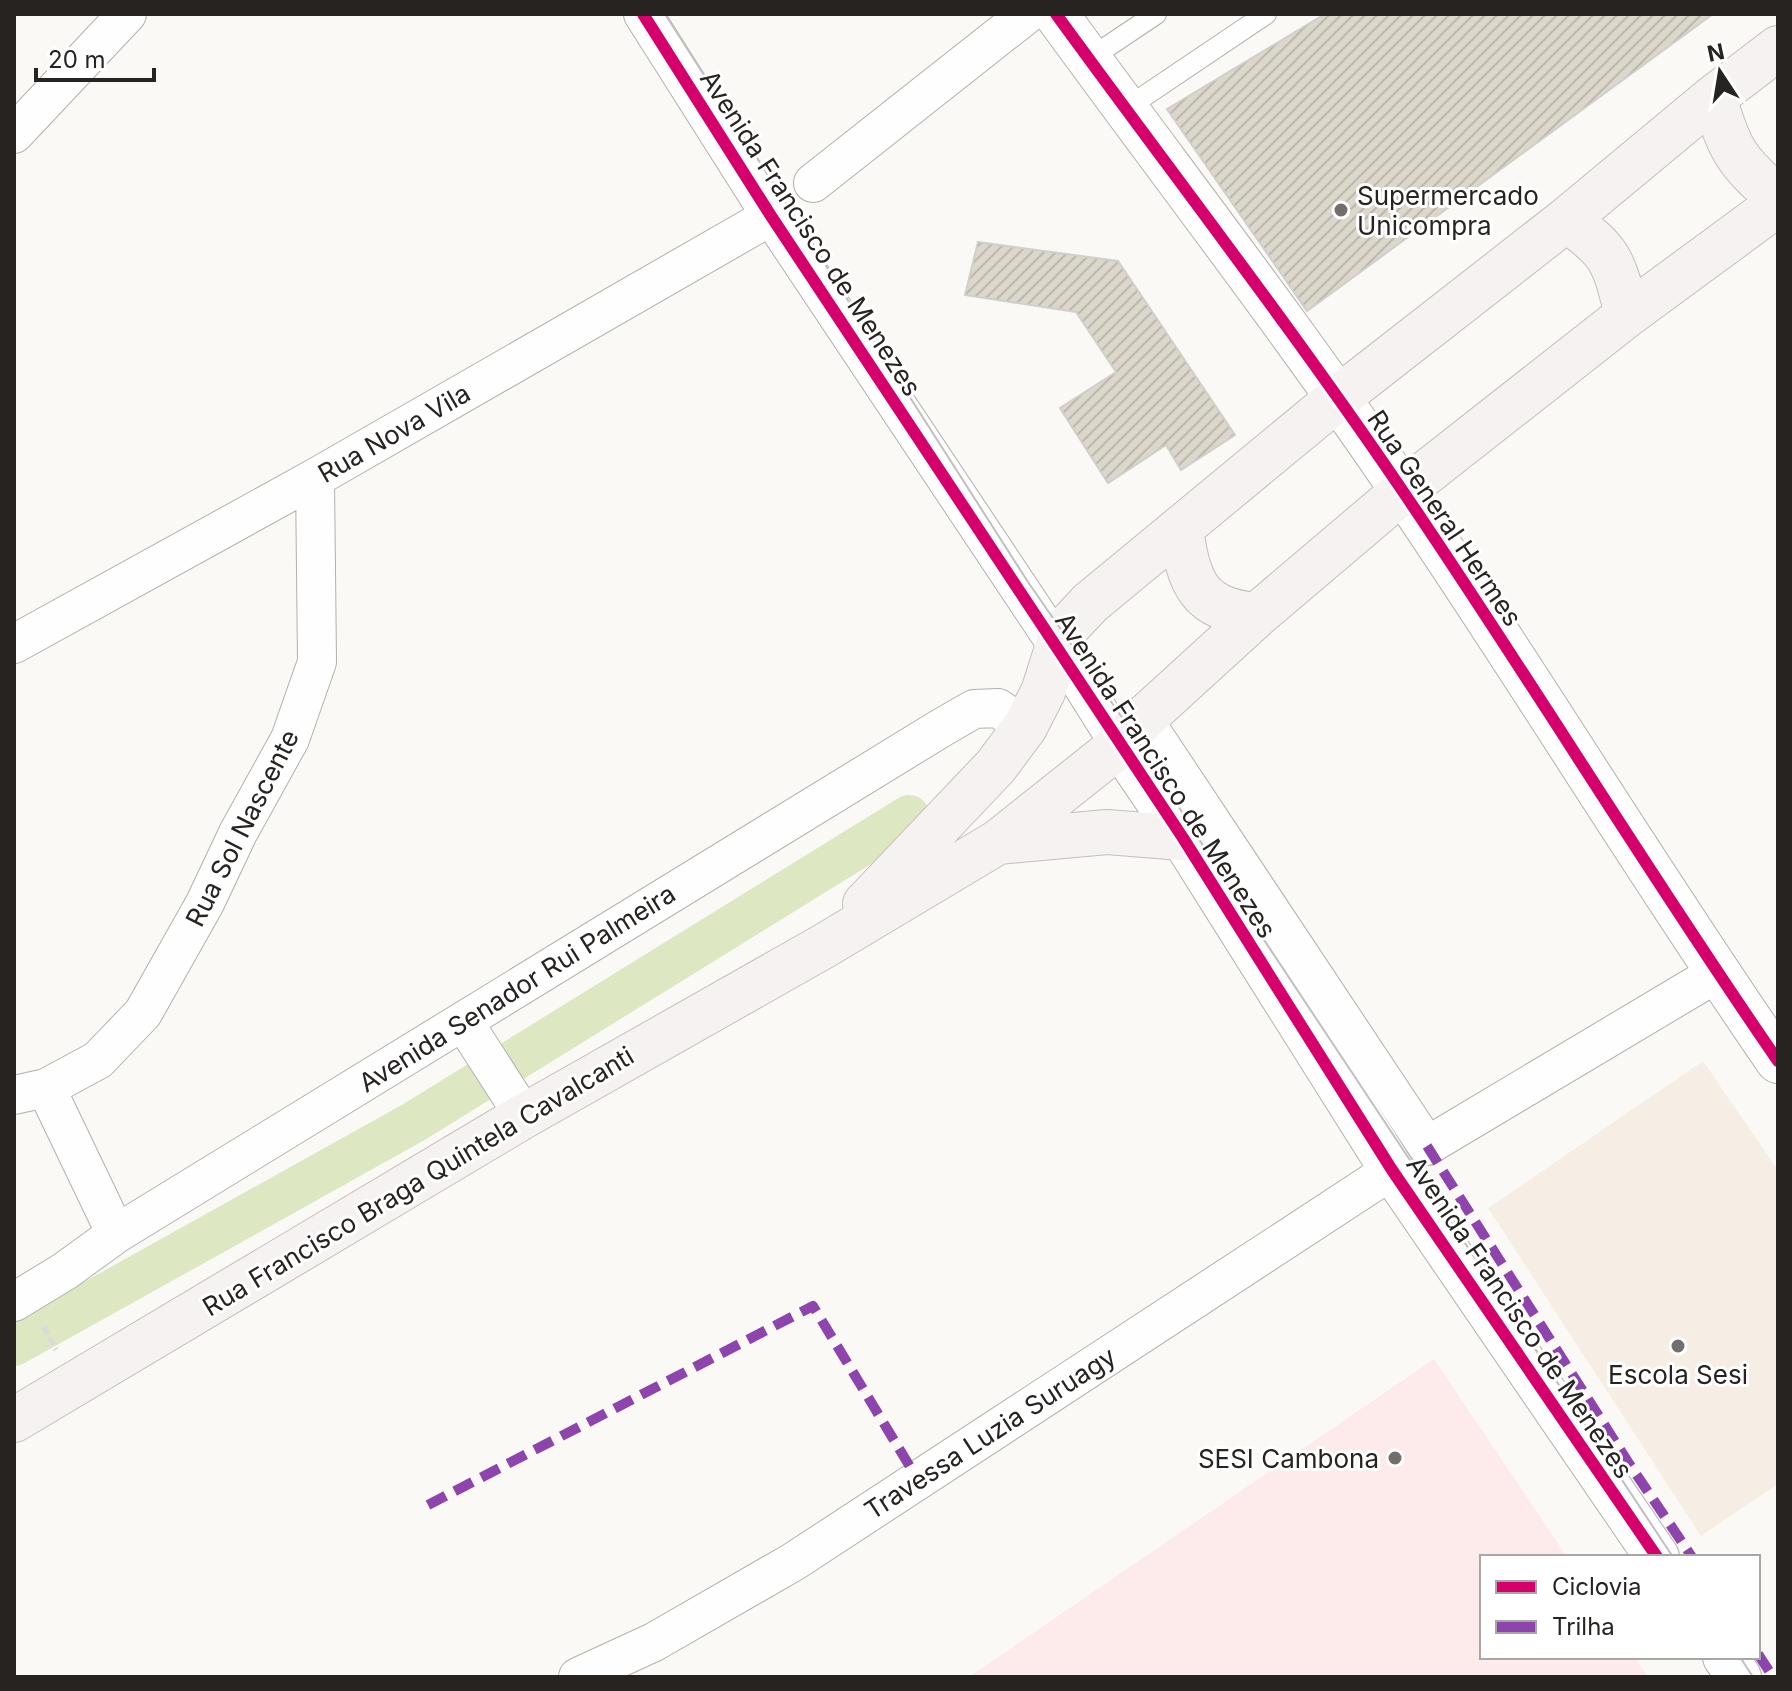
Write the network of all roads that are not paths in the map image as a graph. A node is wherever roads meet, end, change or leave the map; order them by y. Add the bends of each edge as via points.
1 (127, 14) edge
2 (643, 14) edge
3 (1027, 14) edge
4 (1056, 14) edge
5 (1156, 14) edge
6 (1266, 14) edge
7 (1778, 48) edge
8 (1089, 59) junction
9 (1714, 97) junction
10 (1125, 109) junction
11 (14, 134) edge
12 (813, 183) dead end
13 (1778, 197) edge
14 (1778, 204) edge
15 (771, 216) junction
16 (1566, 220) junction
17 (1627, 315) junction
18 (1338, 398) junction
19 (315, 478) junction
20 (1403, 491) junction
21 (1181, 530) junction
22 (1257, 615) junction
23 (14, 644) edge
24 (1057, 645) junction
25 (1025, 727) junction
26 (1132, 732) junction
27 (1183, 838) junction
28 (998, 842) junction
29 (824, 946) junction
30 (1717, 973) junction
31 (472, 1034) junction
32 (1778, 1061) edge
33 (30, 1092) edge
34 (517, 1105) junction
35 (1392, 1170) junction
36 (116, 1234) junction
37 (14, 1302) edge
38 (14, 1420) edge
39 (1656, 1555) edge
40 (1726, 1659) edge
41 (578, 1677) edge
42 (1739, 1677) edge

1 - 11 street
2 - 15 street, Avenida Francisco de Menezes
3 - 12 street
4 - 8 street, Rua General Hermes
5 - 8 lane
6 - 10 lane
7 - 9 main road
8 - 10 street, Rua General Hermes
9 - 13 main road via 1731,148 1748,172
9 - 16 main road
10 - 18 street, Rua General Hermes
14 - 17 main road
15 - 19 street, Rua Nova Vila
15 - 24 street, Avenida Francisco de Menezes
16 - 17 main road via 1608,254
16 - 18 main road
17 - 20 main road
18 - 20 street, Rua General Hermes
18 - 21 main road
19 - 23 street, Rua Nova Vila
19 - 33 street, Rua Sol Nascente via 317,662 290,739 143,1013 98,1060
20 - 22 main road
20 - 30 street, Rua General Hermes
21 - 22 main road via 1195,585 1212,603 1232,613
21 - 24 main road via 1090,603
22 - 26 main road
24 - 25 main road via 1043,692
24 - 26 street, Avenida Francisco de Menezes
25 - 29 main road via 963,804
25 - 31 street, Avenida Senador Rui Palmeira via 998,708 974,709
26 - 27 street, Avenida Francisco de Menezes
26 - 28 main road
26 - 30 street via 1427,1146
27 - 28 main road via 1107,832
27 - 35 street, Avenida Francisco de Menezes
28 - 29 main road
29 - 34 main road, Rua Francisco Braga Quintela Cavalcanti
30 - 32 street, Rua General Hermes
31 - 34 street
31 - 36 street, Avenida Senador Rui Palmeira
33 - 36 street
34 - 38 main road, Rua Francisco Braga Quintela Cavalcanti
35 - 39 street, Avenida Francisco de Menezes
35 - 41 street, Travessa Luzia Suruagy via 793,1562 654,1642
36 - 37 street, Avenida Senador Rui Palmeira
40 - 42 street

